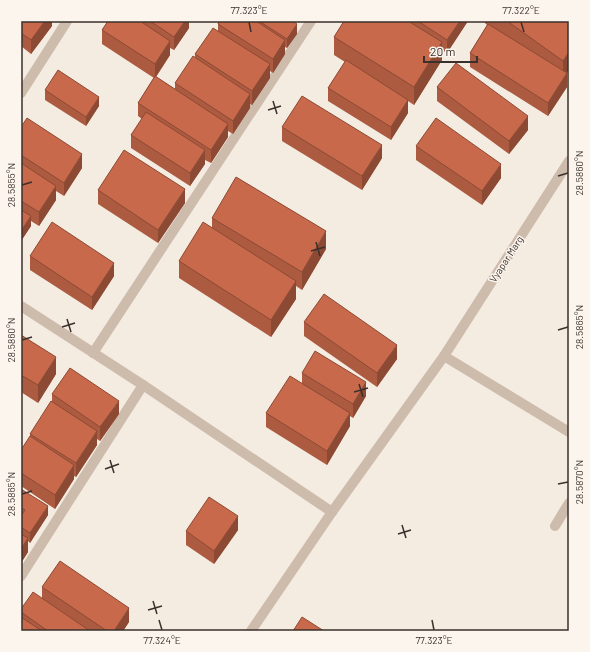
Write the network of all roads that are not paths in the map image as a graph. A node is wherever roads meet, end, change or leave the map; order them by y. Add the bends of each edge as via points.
1 (67, 21) edge
2 (311, 21) edge
3 (21, 93) edge
4 (569, 161) edge
5 (21, 306) edge
6 (93, 353) junction
7 (444, 356) junction
8 (144, 386) junction
9 (569, 432) edge
10 (569, 503) edge
11 (332, 512) junction
12 (555, 526) dead end
13 (21, 576) edge
14 (251, 631) edge

1 - 3 street
2 - 6 street
4 - 7 street, Vyapar Marg
5 - 6 street
6 - 8 street
7 - 9 street
7 - 11 street, Vyapar Marg
8 - 11 street
8 - 13 street
10 - 12 street
11 - 14 street, Vyapar Marg

